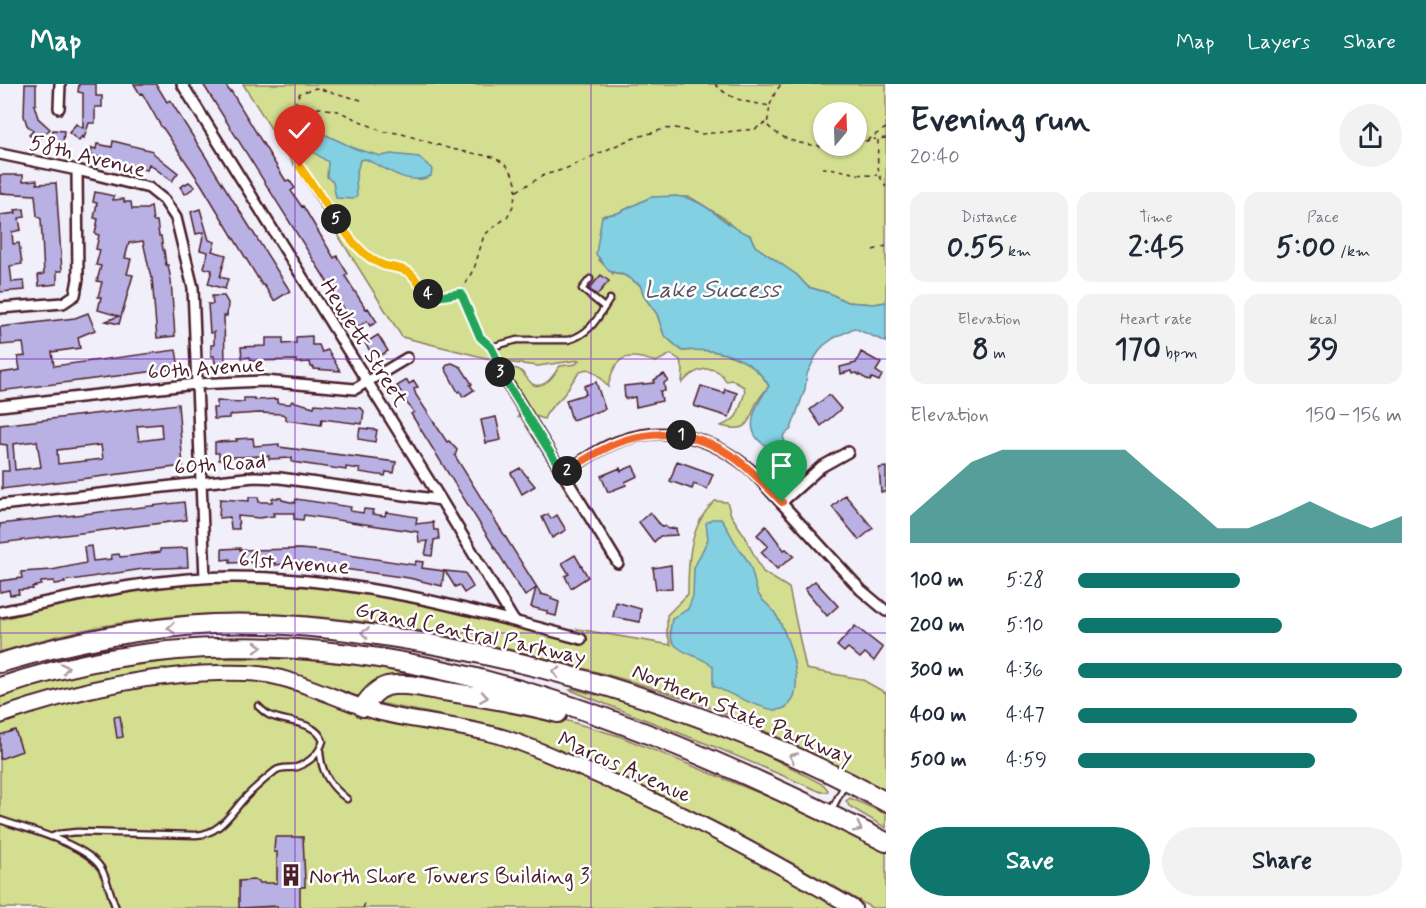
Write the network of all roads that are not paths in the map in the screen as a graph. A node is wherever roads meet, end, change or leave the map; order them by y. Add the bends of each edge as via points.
1 (60, 84) edge
2 (182, 84) edge
3 (59, 108) dead end
4 (0, 154) edge
5 (77, 170) junction
6 (590, 279) dead end
7 (610, 299) dead end
8 (604, 307) junction
9 (0, 308) edge
10 (480, 337) road end
11 (491, 347) junction
12 (406, 358) dead end
13 (500, 371) joint
14 (367, 382) junction
15 (196, 384) junction
16 (0, 406) edge
17 (848, 452) dead end
18 (563, 473) junction
19 (200, 482) junction
20 (441, 500) junction
21 (782, 502) junction
22 (0, 505) edge
23 (618, 563) dead end
24 (205, 578) junction
25 (0, 612) edge
26 (886, 612) edge
27 (514, 621) junction
28 (581, 639) dead end
29 (0, 663) edge
30 (0, 687) edge
31 (613, 687) joint
32 (258, 706) dead end
33 (363, 707) junction
34 (0, 716) edge
35 (320, 751) junction
36 (720, 762) junction
37 (846, 781) junction
38 (347, 799) dead end
39 (886, 802) edge
40 (829, 813) junction
41 (0, 820) edge
42 (51, 837) junction
43 (886, 842) edge
44 (116, 908) edge
45 (854, 908) edge

1 - 3 street
2 - 14 street, Hewlett Street
4 - 5 street, 58th Avenue
5 - 9 street via 75,295 63,303
5 - 15 street, 58th Avenue via 149,188 164,200 176,218 193,288
6 - 8 lane via 582,289
7 - 8 lane
8 - 11 lane via 589,329 576,338 517,340
10 - 11 lane
11 - 13 lane
12 - 14 street, 60th Avenue
13 - 18 street
14 - 15 street, 60th Avenue via 355,389 264,381
14 - 20 street, Hewlett Street
15 - 16 street, 60th Avenue
15 - 19 street
17 - 21 street via 821,467
18 - 21 street via 617,442 648,434 680,435 708,442 737,458
18 - 23 street
19 - 20 street, 60th Road via 280,478
19 - 22 street, 60th Road
19 - 24 street
20 - 27 street, Hewlett Street
21 - 26 street via 861,590
24 - 25 street, 61st Avenue via 116,589
24 - 27 street, 61st Avenue via 356,586
27 - 28 street, 61st Avenue
31 -> 29 highway, Grand Central Parkway via 435,645 331,629 273,625 214,624 112,636
30 -> 36 highway, Grand Central Parkway via 47,672 151,652 208,647 354,654 439,670 553,699
37 -> 31 highway, Northern State Parkway via 730,729
32 - 35 lane via 268,715 315,731 323,741
33 - 34 main road, Marcus Avenue via 281,678 223,673 115,685
33 -> 36 highway via 384,687 412,686 553,712
33 - 45 main road, Marcus Avenue via 480,731 540,751 679,812
35 - 38 lane via 324,775
35 - 42 lane via 296,767 276,770 222,825 204,835 77,832
36 - 40 highway
37 - 39 highway, Northern State Parkway
37 - 40 lane
40 -> 43 highway
41 - 42 lane
42 - 44 lane via 94,858

